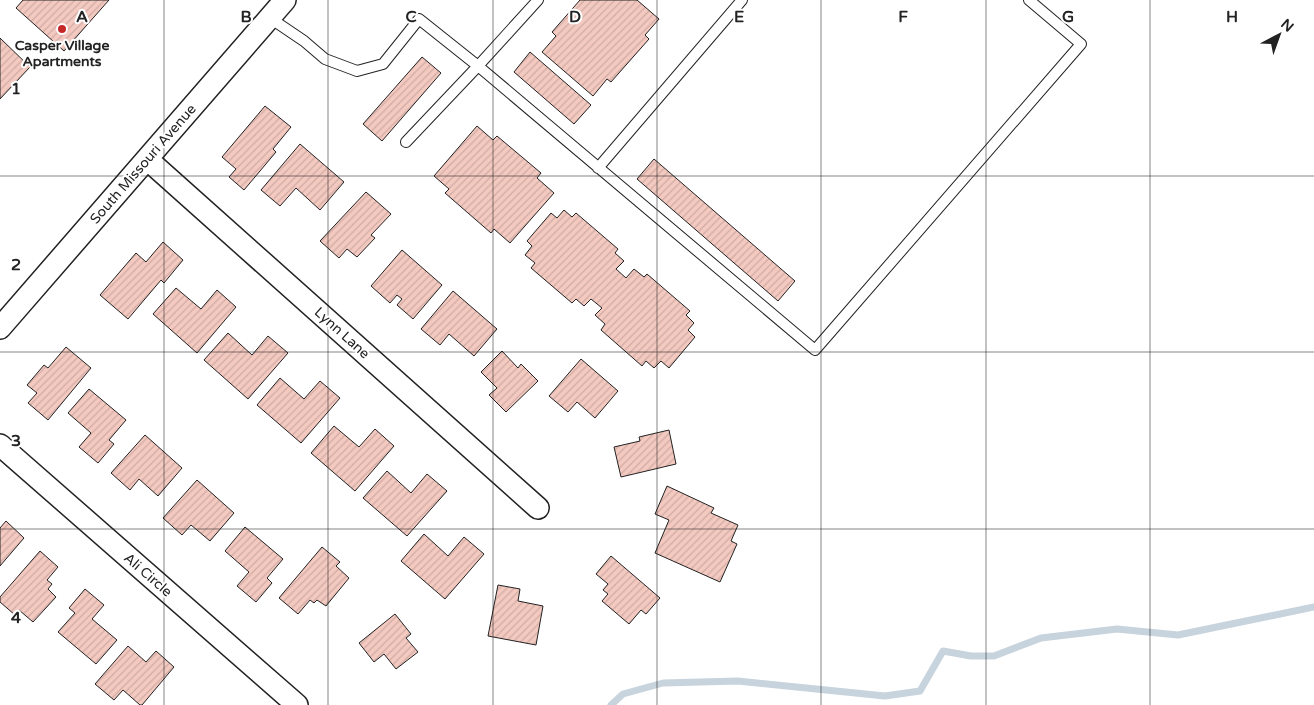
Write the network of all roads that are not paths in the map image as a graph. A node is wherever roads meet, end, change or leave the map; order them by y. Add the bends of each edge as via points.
1 (285, 0) edge
2 (538, 0) edge
3 (742, 0) edge
4 (1029, 0) edge
5 (270, 18) junction
6 (478, 66) junction
7 (406, 142) dead end
8 (147, 159) junction
9 (598, 168) junction
10 (0, 328) edge
11 (0, 445) edge
12 (538, 508) dead end
13 (297, 705) edge

1 - 5 street, South Missouri Avenue
2 - 6 lane
3 - 9 lane
4 - 9 lane via 1081,44 815,350
5 - 6 lane via 325,59 357,71 383,64 419,19
5 - 8 street, South Missouri Avenue
6 - 7 lane
6 - 9 lane
8 - 10 street, South Missouri Avenue
8 - 12 street, Lynn Lane
11 - 13 street, Ali Circle

